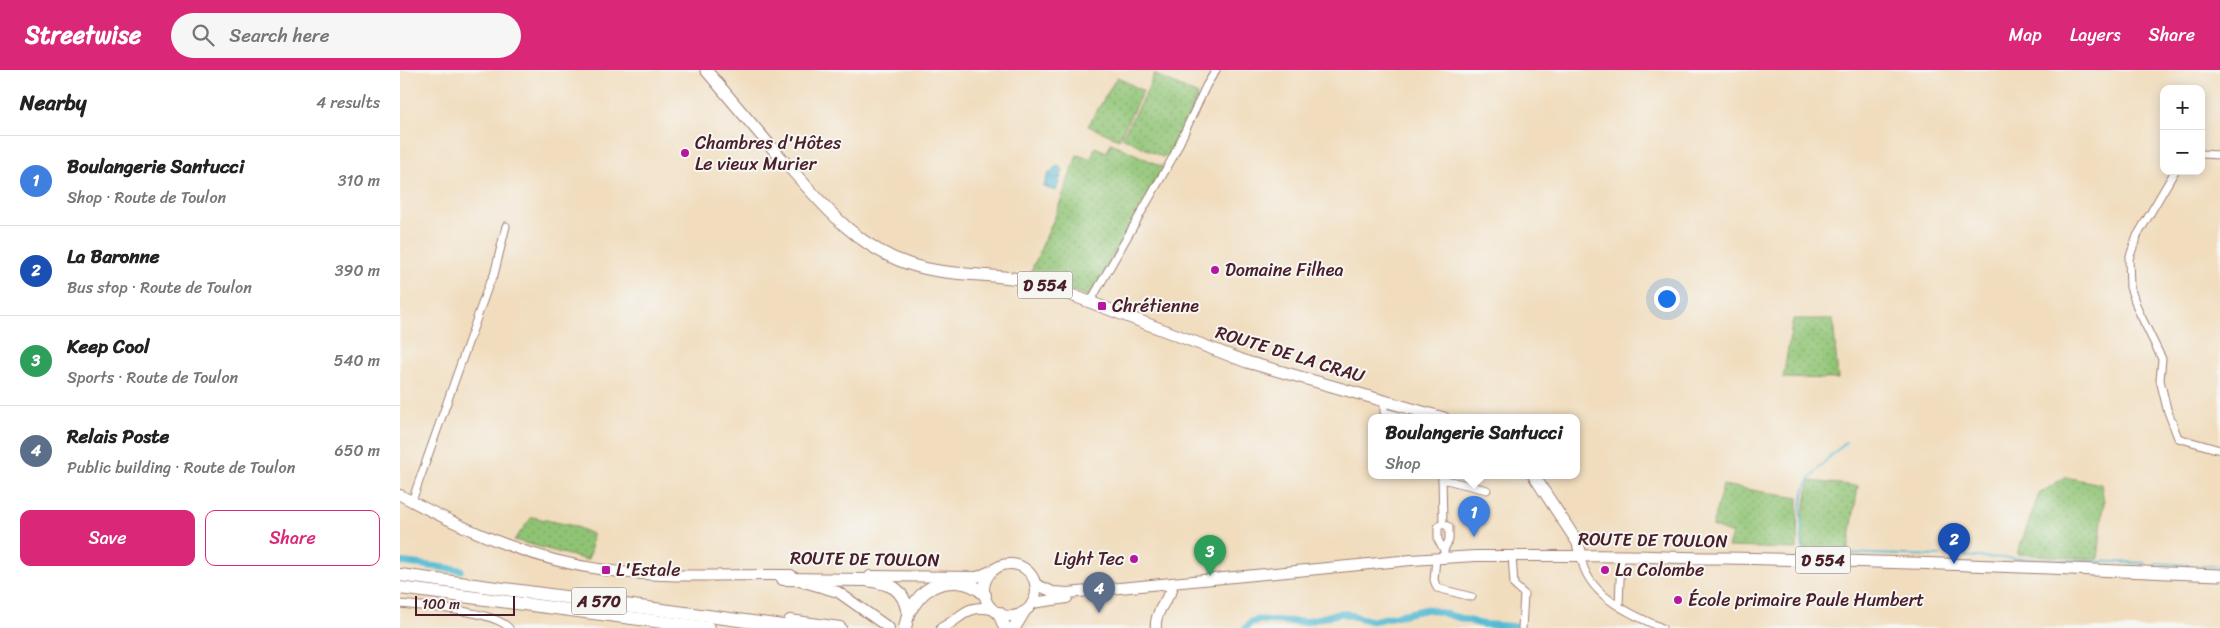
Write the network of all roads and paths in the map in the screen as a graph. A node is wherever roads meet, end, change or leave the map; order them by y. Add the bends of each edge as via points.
1 (706, 70) edge
2 (1216, 70) edge
3 (2205, 154) edge
4 (2220, 155) edge
5 (2173, 175) edge
6 (506, 226) dead end
7 (1090, 302) junction
8 (1384, 401) junction
9 (1392, 414) edge
10 (1430, 414) edge
11 (2220, 450) edge
12 (1442, 479) edge
13 (1446, 479) edge
14 (1536, 479) edge
15 (1487, 490) dead end
16 (400, 495) edge
17 (412, 501) junction
18 (1444, 524) junction
19 (1578, 543) junction
20 (1512, 555) junction
21 (1441, 556) junction
22 (1581, 556) junction
23 (1604, 556) junction
24 (1621, 556) junction
25 (2041, 566) junction
26 (995, 569) junction
27 (2220, 569) edge
28 (400, 575) edge
29 (2220, 575) edge
30 (733, 576) junction
31 (1264, 576) junction
32 (950, 578) junction
33 (783, 579) junction
34 (1035, 584) junction
35 (1166, 586) junction
36 (400, 588) edge
37 (498, 588) junction
38 (985, 595) junction
39 (1472, 597) dead end
40 (1032, 603) junction
41 (400, 604) edge
42 (1619, 605) junction
43 (546, 606) junction
44 (996, 611) junction
45 (908, 613) junction
46 (1023, 613) junction
47 (509, 628) edge
48 (667, 628) edge
49 (709, 628) edge
50 (798, 628) edge
51 (840, 628) edge
52 (889, 628) edge
53 (905, 628) edge
54 (942, 628) edge
55 (1005, 628) edge
56 (1014, 628) edge
57 (1156, 628) edge
58 (1522, 628) edge
59 (1662, 628) edge

1 - 7 main road, ROUTE DE LA CRAU / D 554 via 822,203 868,245 910,264 1021,279
2 - 7 street via 1173,156
3 - 4 street
5 - 11 street via 2137,236 2129,259 2130,287 2162,359 2160,380 2178,438
6 - 17 street via 494,275
7 - 8 main road, ROUTE DE LA CRAU / D 554 via 1247,362
8 - 9 street via 1384,412
8 - 10 main road, ROUTE DE LA CRAU / D 554
12 - 18 street
13 - 15 street
14 - 19 main road
16 - 17 main road, ROUTE DE TOULON
17 - 30 main road, ROUTE DE TOULON via 504,544 574,564 654,575
18 - 21 street via 1438,527
18 - 21 street via 1449,527 1449,540
19 - 22 main road
19 - 23 main road
20 - 21 main road, ROUTE DE TOULON
20 - 22 main road, ROUTE DE TOULON
20 - 58 street via 1514,585 1524,594
21 - 31 main road, ROUTE DE TOULON
21 - 39 street via 1434,580 1437,588
22 - 23 main road, ROUTE DE TOULON / D 554
22 - 42 street via 1585,574 1593,585
23 - 24 main road, ROUTE DE TOULON / D 554
24 - 25 main road, ROUTE DE TOULON / D 554
24 - 42 street
25 - 27 main road, ROUTE DE TOULON / D 554
25 - 29 main road, ROUTE DE TOULON / D 554
26 - 32 main road, ROUTE DE TOULON via 977,577
26 - 34 main road via 1011,564 1019,566 1032,576
26 - 38 main road via 986,580
28 - 37 highway, A 570
30 - 32 main road, ROUTE DE TOULON
30 - 33 main road, ROUTE DE TOULON
31 - 35 main road, ROUTE DE TOULON
31 - 35 main road, ROUTE DE TOULON
32 - 45 highway via 923,588 914,598
33 - 45 highway via 879,582 898,590 904,597
33 - 52 main road, ROUTE DE TOULON via 838,592
34 - 35 main road, ROUTE DE TOULON via 1053,592 1068,593
34 - 40 main road
35 - 40 main road, ROUTE DE TOULON
35 - 57 main road
36 - 43 highway, A 570
37 - 50 highway, A 570
37 - 51 highway via 532,587
38 - 44 main road
38 - 45 highway via 967,582 942,584 926,591
40 - 46 main road
41 - 47 street via 468,612 504,622
42 - 59 street
43 - 48 highway
43 - 49 highway, A 570
44 - 46 main road via 1015,615
44 - 54 main road via 981,607 970,609
44 - 55 highway
45 - 53 highway
46 - 56 highway

